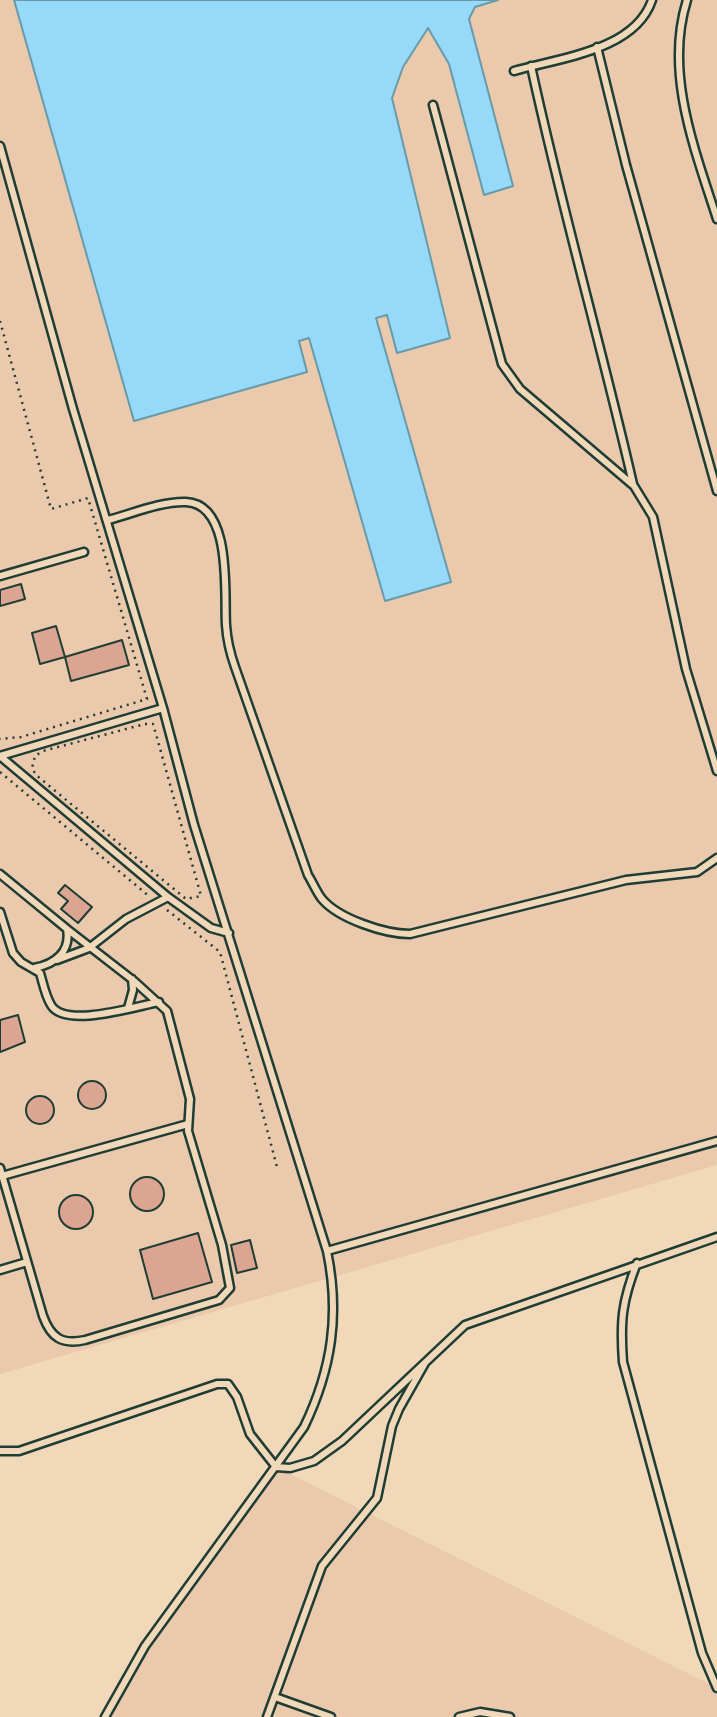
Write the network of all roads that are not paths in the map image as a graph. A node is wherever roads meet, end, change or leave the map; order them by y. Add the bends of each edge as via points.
1 (652, 0) edge
2 (687, 0) edge
3 (597, 47) junction
4 (531, 66) junction
5 (514, 71) dead end
6 (433, 105) dead end
7 (0, 146) edge
8 (717, 219) edge
9 (634, 486) junction
10 (717, 491) edge
11 (108, 520) junction
12 (84, 552) dead end
13 (0, 576) edge
14 (163, 708) junction
15 (0, 756) edge
16 (717, 771) edge
17 (717, 858) edge
18 (0, 874) edge
19 (168, 897) junction
20 (0, 912) edge
21 (67, 929) junction
22 (229, 933) junction
23 (90, 947) junction
24 (55, 961) junction
25 (34, 968) junction
26 (132, 979) junction
27 (159, 1002) junction
28 (128, 1008) junction
29 (188, 1124) junction
30 (717, 1141) edge
31 (0, 1168) edge
32 (2, 1176) junction
33 (717, 1237) edge
34 (327, 1251) junction
35 (27, 1262) junction
36 (637, 1263) junction
37 (0, 1270) edge
38 (429, 1357) junction
39 (0, 1451) edge
40 (276, 1467) junction
41 (717, 1688) edge
42 (275, 1697) junction
43 (105, 1717) edge
44 (267, 1717) edge
45 (331, 1717) edge
46 (459, 1717) edge
47 (510, 1717) edge

1 - 3 lane via 637,25
2 - 8 lane via 678,45 679,73 688,122
3 - 4 lane
3 - 10 lane
4 - 5 lane
4 - 9 lane
6 - 9 lane via 502,365 511,381
7 - 11 lane
9 - 16 lane via 653,517 686,669
11 - 14 lane
11 - 17 lane via 186,502 199,505 213,521 225,563 231,657 309,875 323,900 338,911 381,932 410,934 626,880 696,872
12 - 13 lane
14 - 15 lane
14 - 22 lane
15 - 19 lane
18 - 21 lane
19 - 22 lane via 211,928
19 - 23 lane via 126,919
20 - 25 lane via 13,953
21 - 23 lane
21 - 24 lane via 67,944
22 - 34 lane
23 - 24 lane
23 - 26 lane
24 - 25 lane
25 - 28 lane via 51,1005 63,1014 93,1015
26 - 27 lane
26 - 28 lane
27 - 28 lane
27 - 29 lane via 167,1011 190,1099
29 - 32 lane
29 - 35 lane via 230,1276 226,1295 70,1343 49,1331
30 - 34 lane
31 - 32 lane
32 - 35 lane
33 - 36 lane
34 - 40 lane via 335,1317 331,1351 320,1395
35 - 37 lane
36 - 38 lane via 487,1315 465,1325
36 - 41 lane via 624,1295 620,1322 623,1362 702,1653
38 - 40 lane via 342,1441 314,1461
38 - 42 lane via 399,1409 377,1498 322,1566
39 - 40 lane via 19,1451 228,1384 250,1434
40 - 43 lane via 145,1646
42 - 44 lane
42 - 45 lane
46 - 47 lane via 480,1712

